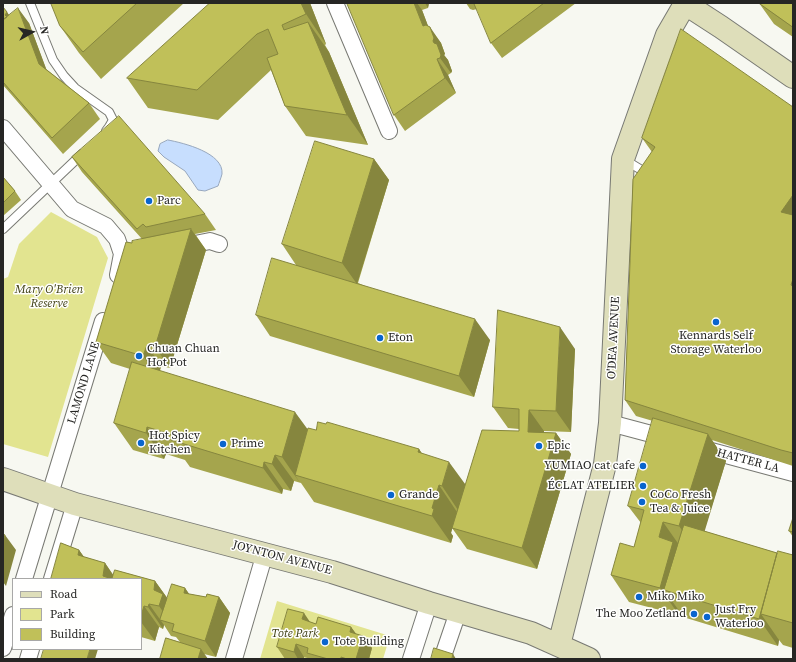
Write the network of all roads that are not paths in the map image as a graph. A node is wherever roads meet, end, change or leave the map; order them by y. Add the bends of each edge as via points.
1 (30, 3) edge
2 (335, 3) edge
3 (685, 3) edge
4 (793, 77) edge
5 (3, 128) edge
6 (389, 131) dead end
7 (99, 138) edge
8 (88, 148) edge
9 (623, 159) junction
10 (655, 178) edge
11 (51, 184) junction
12 (3, 228) edge
13 (219, 244) dead end
14 (166, 250) edge
15 (138, 256) edge
16 (122, 261) junction
17 (114, 288) edge
18 (107, 310) edge
19 (610, 423) junction
20 (793, 473) edge
21 (3, 479) edge
22 (49, 495) junction
23 (76, 504) junction
24 (265, 553) junction
25 (24, 578) edge
26 (52, 578) edge
27 (429, 603) junction
28 (458, 612) junction
29 (12, 618) edge
30 (559, 645) junction
31 (3, 648) edge
32 (234, 659) edge
33 (411, 659) edge
34 (442, 659) edge
35 (589, 659) edge

1 - 7 lane via 53,60 64,76 75,88 109,112 113,120
2 - 6 street
3 - 4 street
3 - 9 street, O'DEA AVENUE via 667,35
5 - 11 street
8 - 11 lane
9 - 10 lane
9 - 19 street, O'DEA AVENUE
11 - 12 lane
11 - 16 street via 72,209 106,226 117,239
13 - 14 street via 210,241
15 - 16 street
16 - 17 street
18 - 22 street, LAMOND LANE
19 - 20 street, HATTER LA
19 - 30 street, O'DEA AVENUE via 606,464
21 - 22 street, JOYNTON AVENUE
22 - 23 street, JOYNTON AVENUE
22 - 25 street, LAMOND LANE
23 - 24 street, JOYNTON AVENUE
23 - 26 street
24 - 27 street, JOYNTON AVENUE
24 - 32 street
27 - 28 street, JOYNTON AVENUE
27 - 33 street
28 - 30 street, JOYNTON AVENUE via 530,633
28 - 34 street
29 - 31 street
30 - 35 street

